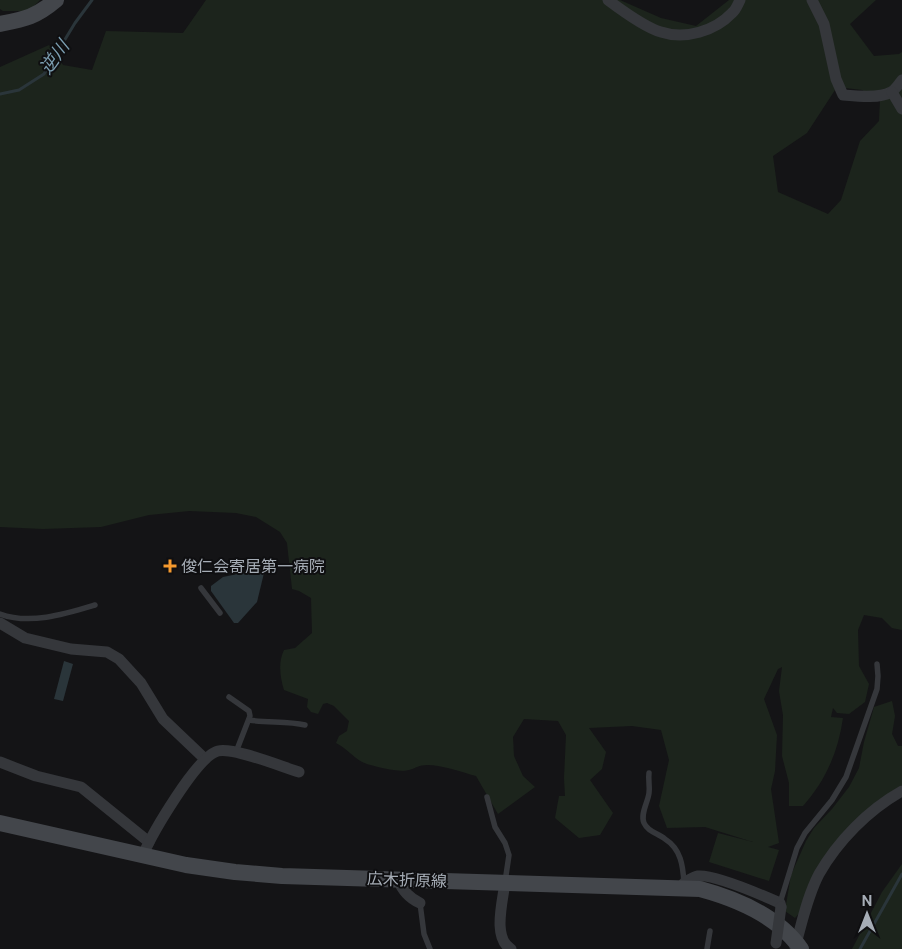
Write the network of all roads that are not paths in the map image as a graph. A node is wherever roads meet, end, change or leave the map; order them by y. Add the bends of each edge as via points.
1 (56, 0) edge
2 (608, 0) edge
3 (740, 0) edge
4 (812, 0) edge
5 (0, 24) edge
6 (902, 80) edge
7 (892, 92) junction
8 (902, 109) edge
9 (201, 588) dead end
10 (95, 605) dead end
11 (220, 613) dead end
12 (0, 614) edge
13 (0, 623) edge
14 (877, 664) dead end
15 (229, 697) dead end
16 (249, 720) junction
17 (305, 725) dead end
18 (236, 752) junction
19 (205, 759) junction
20 (0, 762) edge
21 (299, 772) dead end
22 (650, 774) dead end
23 (902, 791) edge
24 (487, 797) dead end
25 (0, 824) edge
26 (146, 849) junction
27 (398, 879) junction
28 (505, 882) junction
29 (684, 885) junction
30 (420, 903) joint
31 (781, 905) junction
32 (710, 931) dead end
33 (776, 946) edge
34 (797, 947) edge
35 (430, 949) edge
36 (511, 949) edge
37 (707, 949) edge

1 - 5 main road via 25,20
2 - 3 street via 660,32 680,34 716,26 733,12
4 - 7 street via 824,24 836,79 843,95 869,96
6 - 7 street
7 - 8 street
9 - 11 lane
10 - 12 lane via 72,612 22,619
13 - 19 street via 25,638 71,649 107,652 119,659 141,683 163,719
14 - 31 lane via 876,689 846,777 805,833 794,856
15 - 16 lane via 249,711
16 - 17 lane
16 - 18 lane
18 - 19 street via 217,751
18 - 21 street
19 - 26 street via 183,787
20 - 26 street via 36,776 81,787
22 - 29 lane via 643,821 649,830 675,846
23 - 34 street via 855,826 819,875 804,913
24 - 28 lane via 495,827 509,855
25 - 26 main road, 広木折原線
26 - 27 main road, 広木折原線 via 186,865 235,872
27 - 28 main road, 広木折原線
27 - 30 street via 401,888 412,900
28 - 29 main road, 広木折原線
28 - 36 street via 499,931
29 - 31 street via 691,878 709,877 745,888
29 - 34 main road, 広木折原線 via 748,906 773,922
30 - 35 lane via 424,934
31 - 33 street, bridge
32 - 37 lane

